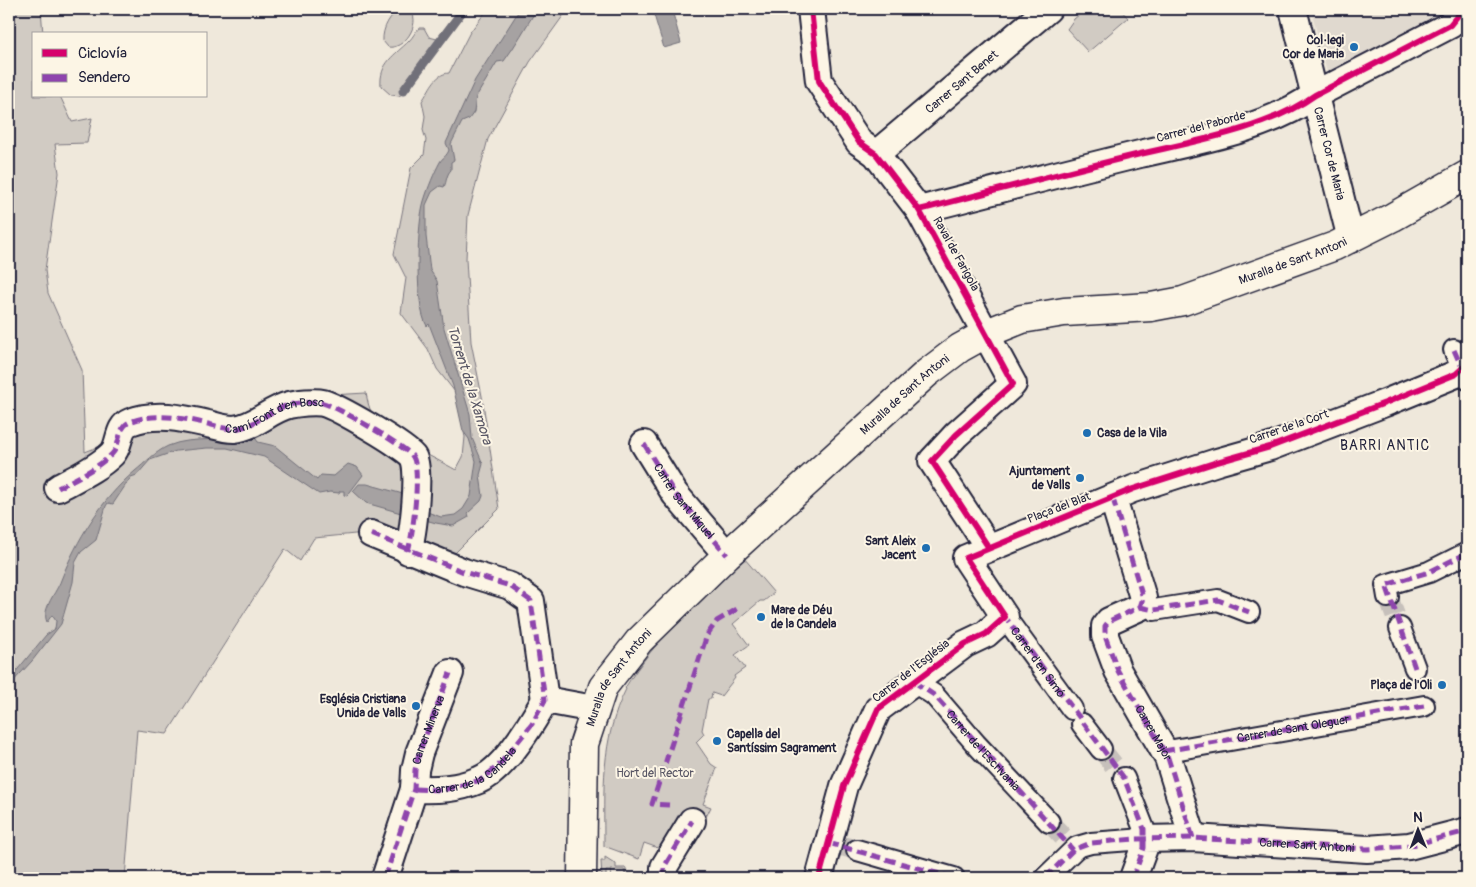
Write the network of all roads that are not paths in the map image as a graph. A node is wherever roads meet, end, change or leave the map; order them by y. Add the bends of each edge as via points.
1 (811, 9) edge
2 (1048, 9) edge
3 (1293, 9) edge
4 (1463, 9) edge
5 (1315, 95) junction
6 (876, 154) junction
7 (1467, 175) edge
8 (919, 210) junction
9 (1351, 239) junction
10 (986, 333) junction
11 (1463, 365) edge
12 (644, 444) dead end
13 (58, 488) dead end
14 (1114, 499) junction
15 (371, 534) dead end
16 (1001, 543) junction
17 (410, 546) junction
18 (1467, 553) edge
19 (727, 554) junction
20 (1387, 591) dead end
21 (1147, 608) junction
22 (1250, 612) dead end
23 (1005, 616) junction
24 (1400, 628) tunnel mouth
25 (1415, 668) dead end
26 (450, 673) dead end
27 (914, 682) junction
28 (545, 700) junction
29 (1424, 706) dead end
30 (594, 709) junction
31 (1101, 748) tunnel mouth
32 (1166, 751) junction
33 (1124, 778) tunnel mouth
34 (414, 789) junction
35 (692, 821) dead end
36 (1049, 822) tunnel mouth
37 (1467, 831) edge
38 (1193, 838) junction
39 (1144, 839) junction
40 (857, 850) tunnel mouth
41 (385, 878) edge
42 (582, 878) edge
43 (664, 878) edge
44 (819, 878) edge
45 (954, 878) edge
46 (1045, 878) edge
47 (1133, 878) edge

1 - 6 street, Raval de Farigola via 819,81 859,142
2 - 6 street, Carrer Sant Benet
3 - 5 street, Carrer Cor de Maria
4 - 5 street, Carrer del Paborde via 1450,25
5 - 8 street, Carrer del Paborde via 1301,105 1250,125
5 - 9 street, Carrer Cor de Maria
6 - 8 street, Raval de Farigola
7 - 9 main road, Muralla de Sant Antoni
8 - 10 street, Raval de Farigola
9 - 10 main road, Muralla de Sant Antoni via 1183,301 1151,307 1056,313 1022,319
10 - 16 street, Raval de Farigola via 1013,384 932,461
10 - 19 main road, Muralla de Sant Antoni via 926,373
11 - 14 street, Carrer de la Cort via 1456,374 1400,398 1270,447 1172,476
12 - 19 street, Carrer Sant Miquel via 675,494
13 - 17 street, Camí Font d'en Bosc via 112,454 118,447 121,430 126,423 141,418 162,416 231,429 245,427 288,405 323,403 370,427 413,456 416,486
14 - 16 street, Plaça del Blat
14 - 21 street
15 - 17 street
16 - 23 street, Plaça del Blat via 966,558
17 - 28 street via 464,572 510,586 531,601
18 - 20 street
19 - 30 main road, Muralla de Sant Antoni via 634,647 603,687
21 - 22 street via 1218,600
21 - 32 street, Carrer Major via 1109,621 1104,632 1118,671
23 - 27 street, Carrer de l'Església via 986,634 965,644
23 - 31 street, Carrer d'en Simó
24 - 25 street
26 - 34 street, Carrer Minerva via 419,753
27 - 36 street, Carrer de l'Escrivania via 934,695
27 - 44 street, Carrer de l'Església via 878,709 844,786 831,844
28 - 30 street
28 - 34 street, Carrer de la Candela via 532,724 505,758 481,780 443,790
29 - 32 street, Carrer de Sant Oleguer
30 - 42 main road, Muralla de Sant Antoni via 584,744
32 - 38 street, Carrer Major
33 - 39 street via 1144,829
34 - 41 street, Carrer de la Candela
35 - 43 street via 664,868
37 - 38 street, Carrer Sant Antoni via 1409,846 1367,849
38 - 39 street, Carrer Sant Antoni
39 - 46 street via 1071,846
39 - 47 street
40 - 45 street

